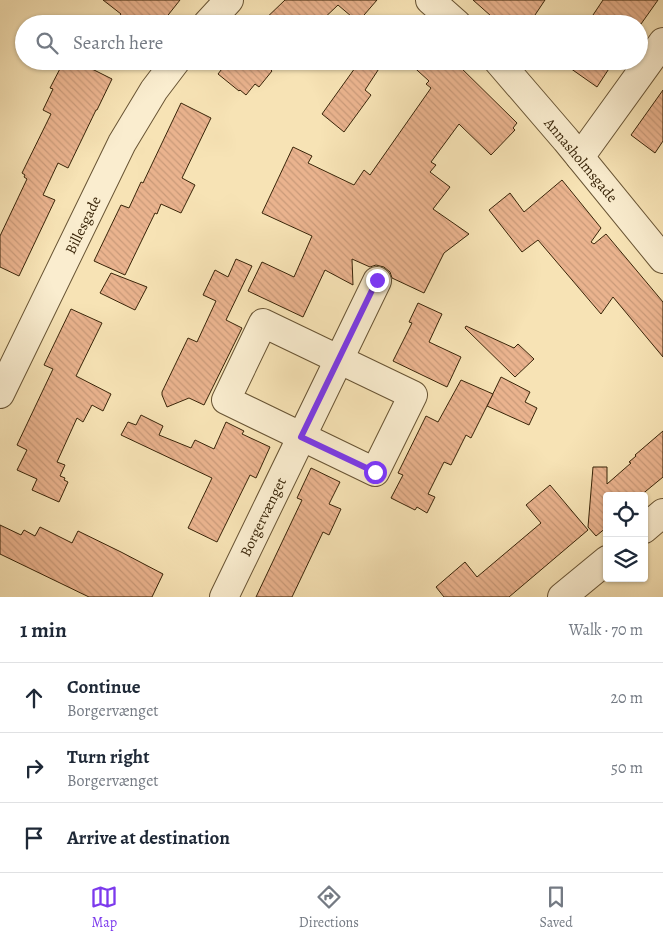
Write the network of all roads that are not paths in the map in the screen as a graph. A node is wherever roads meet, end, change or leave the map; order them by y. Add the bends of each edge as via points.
1 (229, 0) edge
2 (430, 0) edge
3 (215, 15) edge
4 (448, 15) edge
5 (663, 42) edge
6 (648, 63) edge
7 (169, 70) edge
8 (506, 70) edge
9 (643, 70) edge
10 (580, 157) junction
11 (663, 258) edge
12 (377, 280) dead end
13 (338, 360) junction
14 (0, 394) edge
15 (301, 437) junction
16 (663, 513) edge
17 (648, 526) edge
18 (603, 563) edge
19 (224, 597) edge
20 (562, 597) edge

1 - 3 street
2 - 4 street
5 - 6 street
7 - 14 street, Billesgade via 122,143
8 - 10 street, Annasholmsgade
9 - 10 street
10 - 11 street, Annasholmsgade
12 - 13 street, Borgervænget
13 - 15 street, Borgervænget
13 - 15 street via 413,395 375,472
13 - 15 street via 263,323 226,400
15 - 19 street, Borgervænget
16 - 17 street
18 - 20 street

